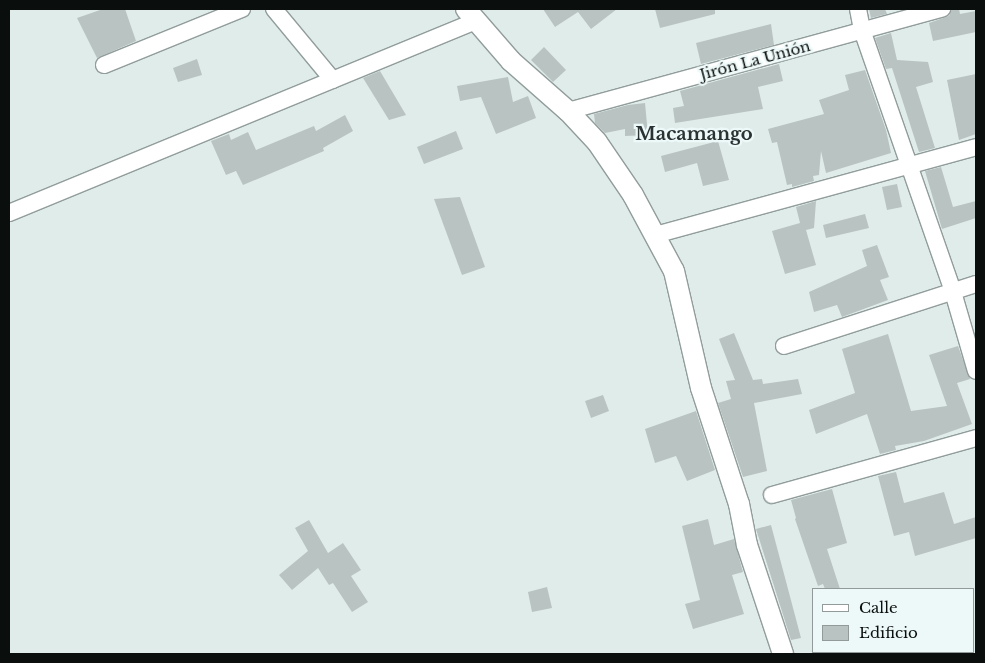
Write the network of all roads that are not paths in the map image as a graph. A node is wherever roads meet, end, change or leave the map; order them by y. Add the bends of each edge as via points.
1 (242, 9) edge
2 (274, 9) edge
3 (858, 9) edge
4 (942, 9) edge
5 (471, 15) edge
6 (862, 30) junction
7 (104, 65) dead end
8 (333, 80) junction
9 (568, 111) junction
10 (976, 147) edge
11 (908, 165) junction
12 (9, 213) edge
13 (655, 235) junction
14 (976, 284) edge
15 (953, 292) junction
16 (784, 346) dead end
17 (976, 371) edge
18 (976, 438) edge
19 (772, 495) dead end
20 (783, 654) edge

1 - 7 street
2 - 8 street
3 - 6 street
4 - 6 street, Jirón La Unión
5 - 8 street
5 - 9 street via 511,61
6 - 9 street, Jirón La Unión
6 - 11 street
8 - 12 street
9 - 13 street via 597,142 633,194
10 - 11 street
11 - 13 street
11 - 15 street
13 - 20 street via 674,271 701,388
14 - 15 street
15 - 16 street
15 - 17 street
18 - 19 street

